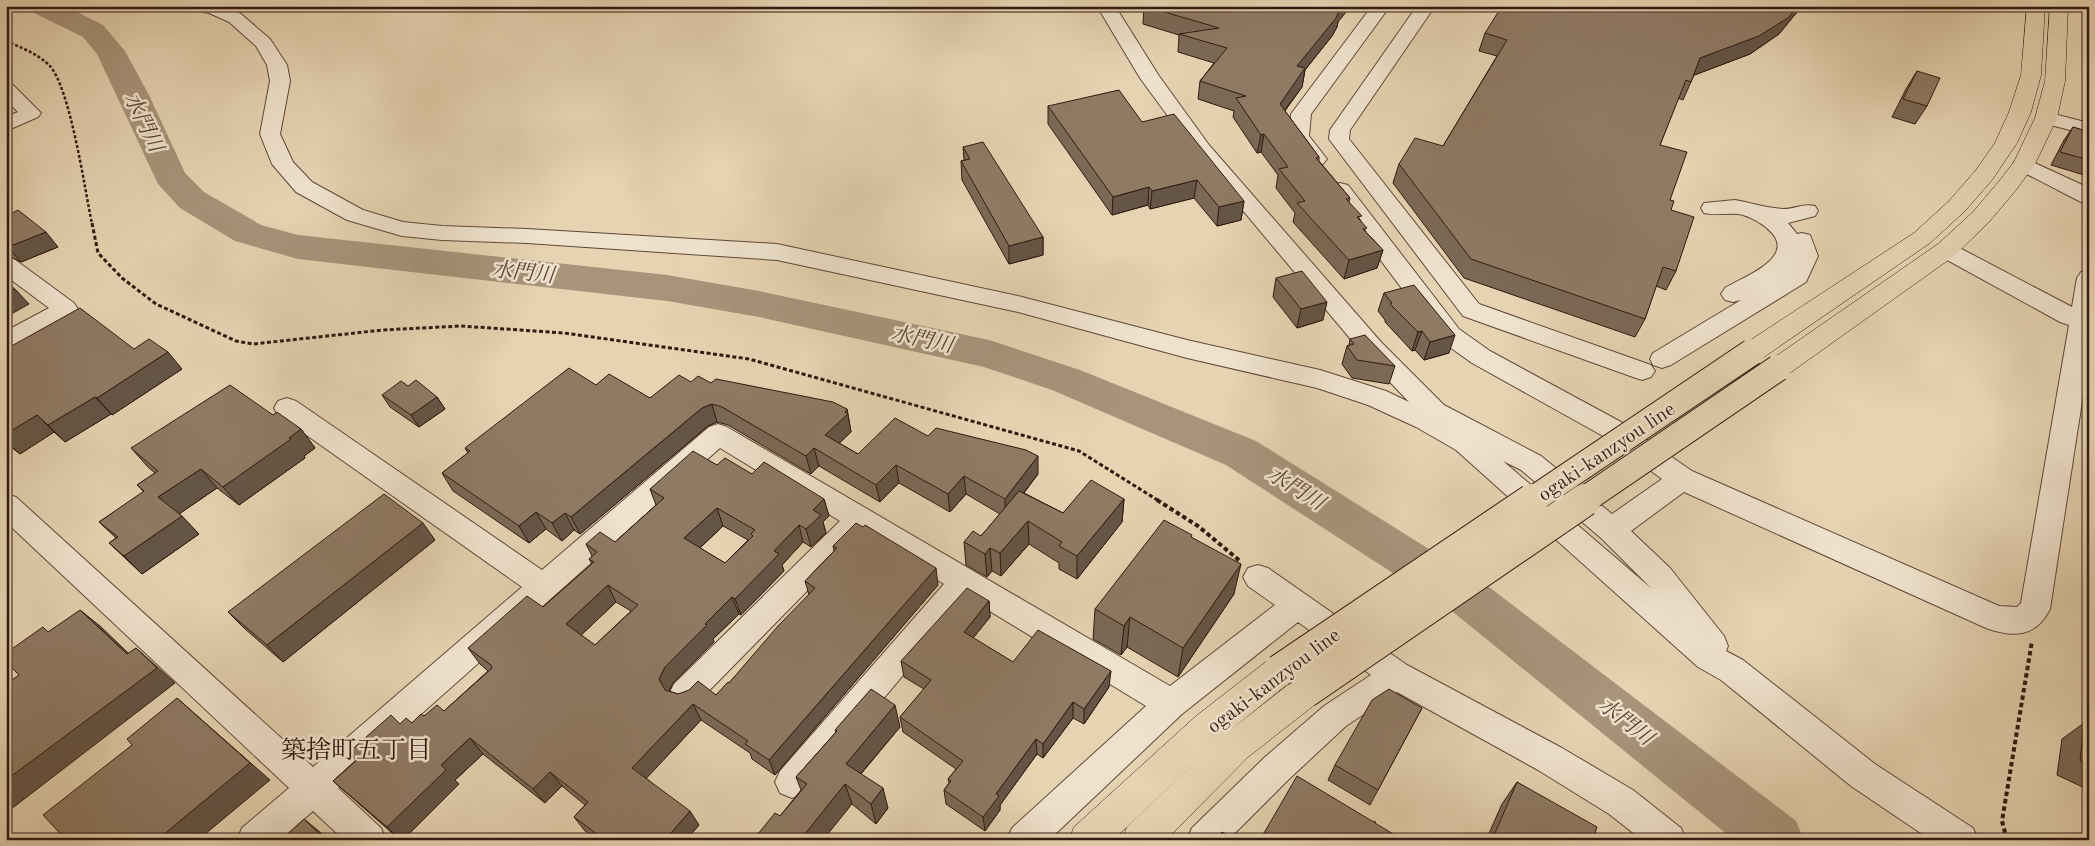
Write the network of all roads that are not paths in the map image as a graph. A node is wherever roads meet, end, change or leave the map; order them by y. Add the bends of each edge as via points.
1 (201, 6) edge
2 (1106, 6) edge
3 (1381, 6) edge
4 (1426, 6) edge
5 (2036, 6) edge
6 (2059, 6) edge
7 (6, 89) edge
8 (2046, 118) junction
9 (6, 125) edge
10 (2089, 129) edge
11 (2024, 164) junction
12 (2089, 197) edge
13 (1712, 208) dead end
14 (1753, 211) junction
15 (1807, 211) dead end
16 (1802, 240) dead end
17 (1946, 250) junction
18 (6, 264) edge
19 (2089, 278) edge
20 (1733, 294) dead end
21 (2082, 320) junction
22 (6, 342) edge
23 (287, 408) dead end
24 (1430, 416) junction
25 (1682, 479) junction
26 (6, 505) edge
27 (860, 519) junction
28 (1611, 530) junction
29 (1258, 576) road end
30 (965, 581) junction
31 (543, 586) junction
32 (1298, 605) junction
33 (1732, 670) junction
34 (1396, 675) junction
35 (685, 694) edge
36 (1171, 704) junction
37 (792, 782) dead end
38 (313, 788) junction
39 (254, 840) edge
40 (369, 840) edge
41 (1024, 840) edge
42 (1088, 840) edge
43 (1140, 840) edge
44 (1204, 840) edge
45 (1669, 840) edge
46 (1961, 840) edge

1 - 24 street via 235,18 262,43 277,65 280,81 270,134 283,164 304,187 355,215 402,229 442,233 777,252 1018,304 1320,380
2 - 24 street via 1150,78 1202,149
3 - 25 street via 1301,114 1299,136 1450,335 1481,357 1612,429
4 - 16 street via 1340,130 1339,139 1471,310 1652,365 1798,276 1807,256
5 - 42 main road, ogaki-kanzyou line, bridge via 2031,75 2006,143 1957,206 1922,238 1279,671 1208,727
6 - 8 main road, ogaki-kanzyou line via 2055,81
7 - 9 street via 31,113
8 - 10 street
8 - 11 main road, ogaki-kanzyou line
11 - 12 street
11 - 17 main road, ogaki-kanzyou line via 1980,218
13 - 14 street via 1735,207
14 - 15 street via 1796,216
14 - 20 street via 1775,222 1787,235 1790,250 1782,265
17 - 21 street
17 - 43 main road, ogaki-kanzyou line, bridge via 1305,692 1236,746
18 - 22 street via 66,309
19 - 21 street
21 - 25 street via 2035,609 2023,621 1997,619
23 - 31 street
24 - 28 street via 1531,464
24 - 33 street via 1709,657
25 - 28 street
26 - 38 street
27 - 30 street
27 - 31 street via 718,434
27 - 35 street
28 - 33 street via 1660,577
29 - 32 street
30 - 36 street
30 - 37 street
31 - 38 street
32 - 34 street
32 - 36 street
33 - 46 street via 1863,775
34 - 44 street via 1334,716 1288,777
34 - 45 street via 1550,759 1621,802
36 - 41 street
38 - 39 street
38 - 40 street

